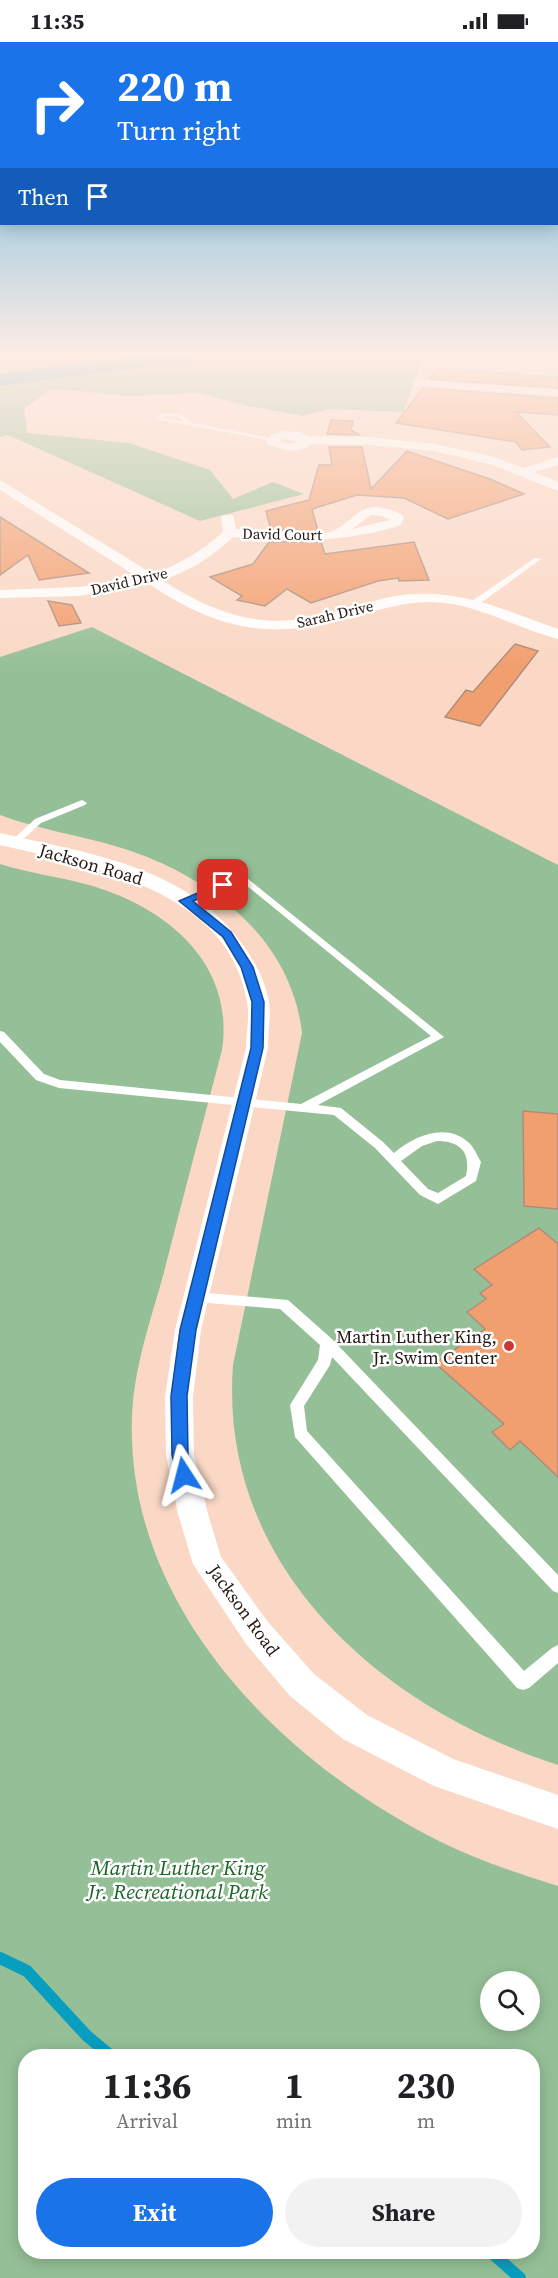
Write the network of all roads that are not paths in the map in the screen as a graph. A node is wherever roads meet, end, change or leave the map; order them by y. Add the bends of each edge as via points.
1 (487, 459) edge
2 (558, 461) edge
3 (522, 472) junction
4 (0, 484) edge
5 (558, 487) edge
6 (228, 518) dead end
7 (230, 533) junction
8 (334, 534) dead end
9 (537, 559) dead end
10 (150, 578) junction
11 (0, 594) edge
12 (476, 603) junction
13 (558, 634) edge
14 (82, 803) dead end
15 (8, 840) edge
16 (185, 901) junction
17 (0, 1035) edge
18 (243, 1104) junction
19 (303, 1108) junction
20 (394, 1161) junction
21 (196, 1297) junction
22 (327, 1343) junction
23 (558, 1586) edge
24 (558, 1653) edge
25 (558, 1812) edge

1 - 3 street
2 - 3 street
3 - 5 street
4 - 10 street, Sarah Drive
6 - 7 street
7 - 8 street, David Court
7 - 10 street, David Drive via 205,554
9 - 12 lane
10 - 11 street, David Drive via 82,591
10 - 12 street, Sarah Drive via 210,613 255,623 299,624 415,597
12 - 13 street, Sarah Drive
14 - 15 lane via 38,821
15 - 16 street, Jackson Road via 125,870 173,891
16 - 18 street, Jackson Road via 227,935 247,967 258,1002 257,1048
16 - 19 lane via 242,877 439,1037
17 - 18 lane via 40,1077 59,1084
18 - 19 lane
18 - 21 street, Jackson Road
19 - 20 lane via 337,1111
20 - 20 lane via 420,1140 445,1137 465,1145 475,1162 472,1178 438,1199 424,1191
21 - 22 lane via 283,1304
21 - 25 street, Jackson Road via 179,1396 180,1455 208,1564 256,1633 302,1685 355,1727 446,1774
22 - 23 lane
22 - 24 lane via 325,1361 297,1405 300,1433 523,1682

